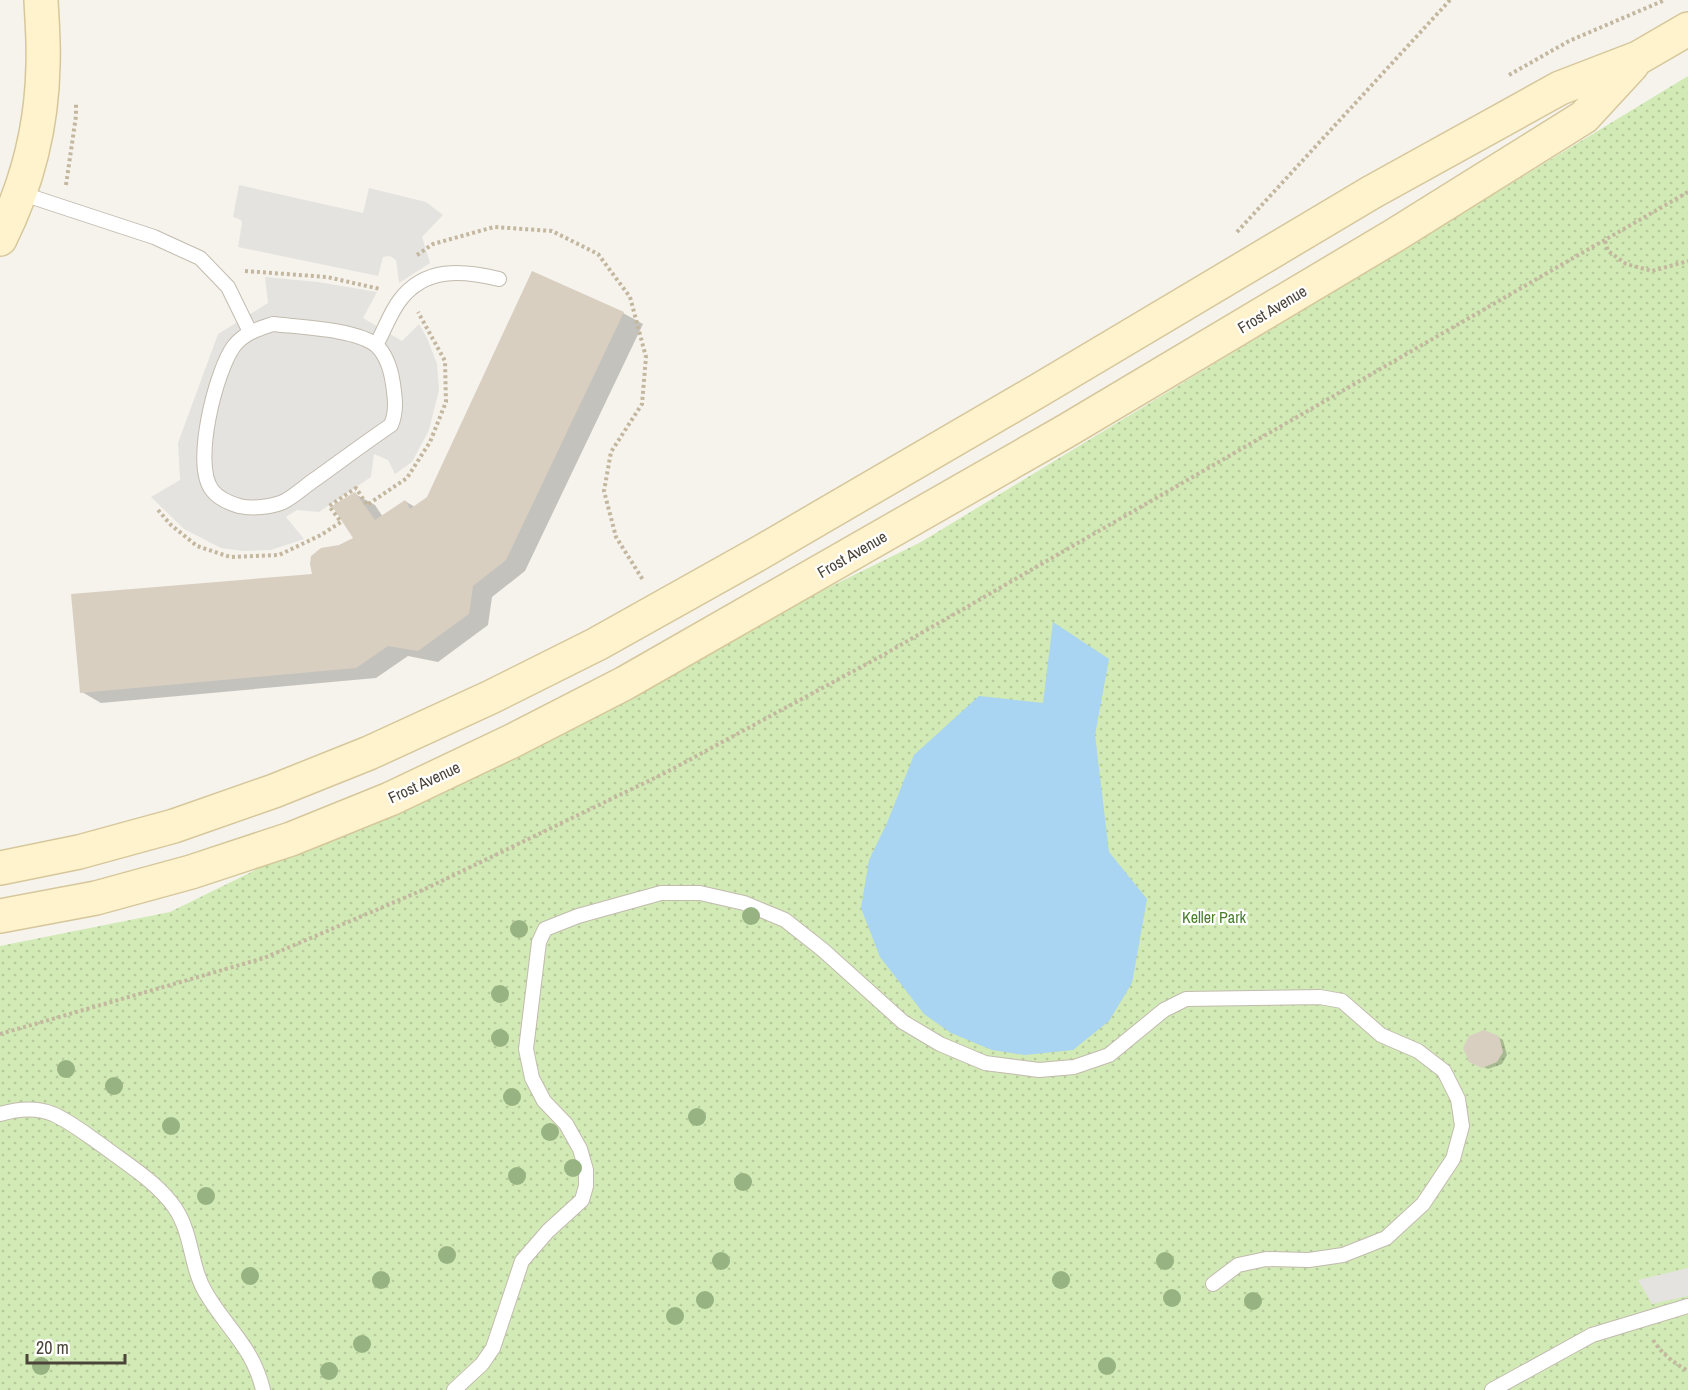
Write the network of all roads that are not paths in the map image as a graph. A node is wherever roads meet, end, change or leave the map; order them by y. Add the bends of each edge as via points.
1 (41, 0) edge
2 (1688, 29) edge
3 (1638, 58) junction
4 (20, 193) junction
5 (0, 239) edge
6 (499, 279) dead end
7 (250, 332) junction
8 (376, 345) junction
9 (0, 868) edge
10 (0, 916) edge
11 (0, 1114) edge
12 (1213, 1284) dead end
13 (1688, 1305) edge
14 (263, 1390) edge
15 (454, 1390) edge
16 (1492, 1390) edge

1 - 4 street via 43,65 38,124
2 - 3 street, Frost Avenue
3 - 9 street, Frost Avenue via 1560,88 1372,192 756,555 597,644 491,697 369,753 252,799 174,826
3 - 10 street, Frost Avenue via 1584,117 1395,235 1066,431 625,682 390,799 291,839 96,898
4 - 5 street
4 - 7 lane via 154,237 200,258 228,287
6 - 8 lane via 471,272 419,280 399,300
7 - 8 lane via 273,324 306,327 343,332
7 - 8 lane via 226,360 208,420 203,457 212,490 229,503 243,507 284,502 391,425 395,414 391,371
11 - 14 lane via 21,1108 52,1113 153,1183 175,1208 189,1234 206,1293 244,1344 259,1372
12 - 15 lane via 1238,1265 1266,1259 1309,1260 1343,1255 1386,1238 1423,1204 1453,1159 1462,1126 1458,1099 1444,1071 1418,1052 1381,1035 1342,1001 1320,997 1186,999 1164,1010 1109,1055 1074,1067 1039,1070 984,1063 903,1022 785,920 744,903 700,893 661,893 545,928 539,942 526,1049 532,1078 544,1101 566,1124 580,1149 586,1186 582,1200 522,1261 493,1348
13 - 16 lane via 1592,1335

